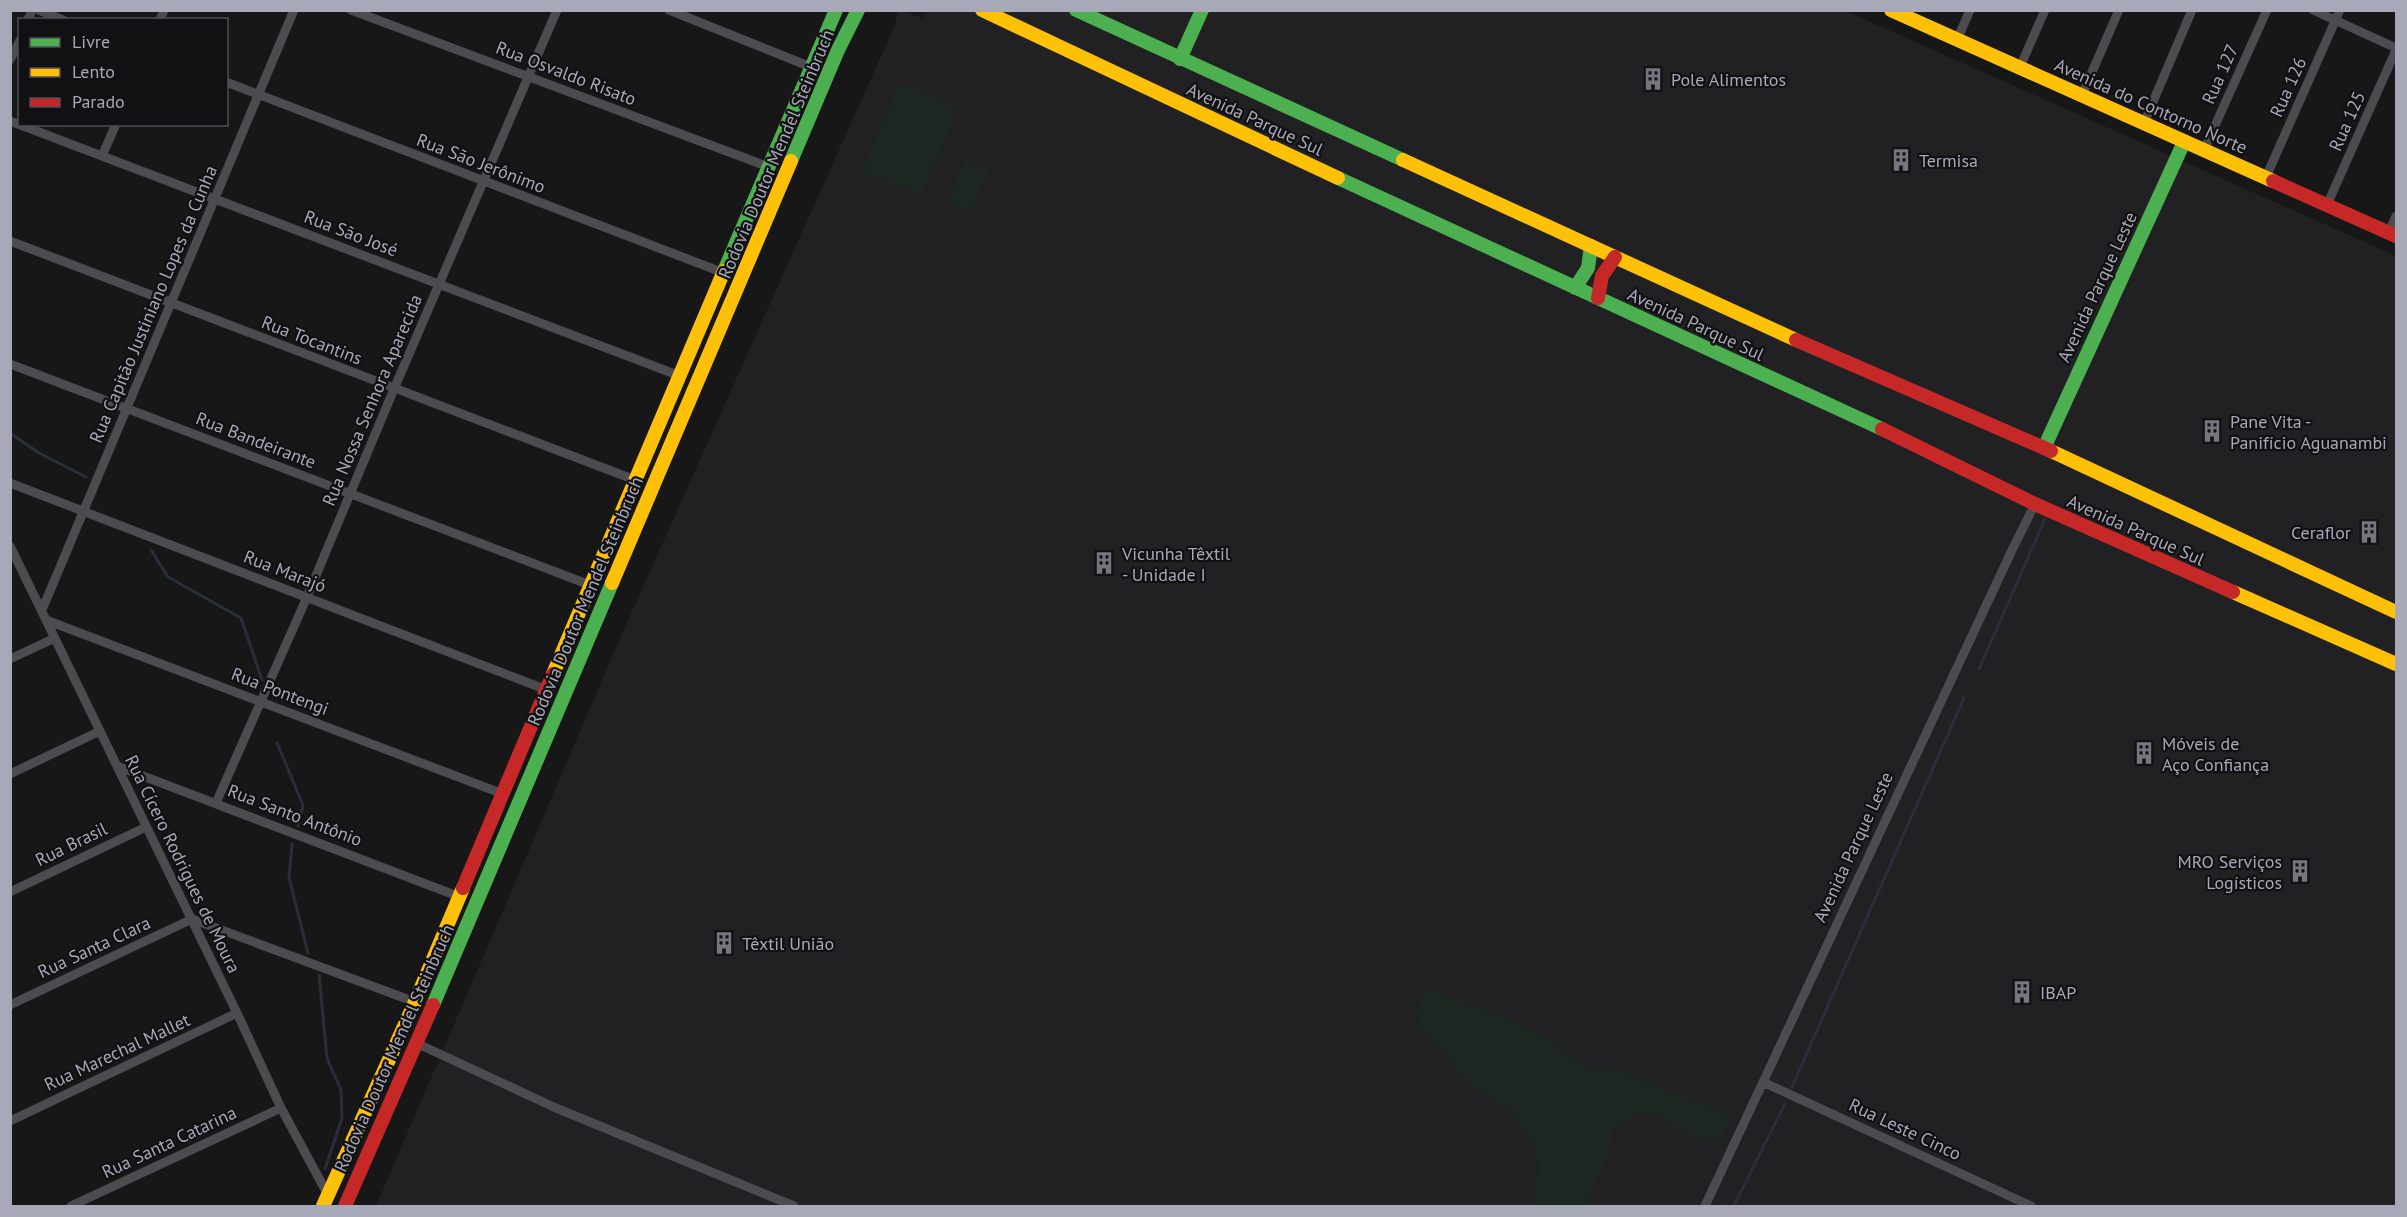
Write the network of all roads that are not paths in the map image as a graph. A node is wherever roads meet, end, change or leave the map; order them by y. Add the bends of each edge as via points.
1 (39, 10) edge
2 (294, 10) edge
3 (351, 10) edge
4 (557, 10) edge
5 (669, 10) edge
6 (836, 10) edge
7 (858, 10) edge
8 (982, 10) edge
9 (1076, 10) edge
10 (1202, 10) edge
11 (1970, 10) edge
12 (2045, 10) edge
13 (2120, 10) edge
14 (2192, 10) edge
15 (2267, 10) edge
16 (2313, 10) edge
17 (2340, 10) edge
18 (1895, 11) edge
19 (58, 18) edge
20 (2336, 21) junction
21 (1957, 40) junction
22 (18, 44) edge
23 (2397, 49) edge
24 (1180, 59) junction
25 (10, 60) edge
26 (811, 67) junction
27 (2020, 67) junction
28 (528, 75) junction
29 (228, 83) edge
30 (260, 95) junction
31 (2082, 95) junction
32 (2144, 123) junction
33 (23, 126) edge
34 (115, 126) edge
35 (2184, 141) junction
36 (2204, 150) junction
37 (102, 156) junction
38 (769, 167) junction
39 (2266, 177) junction
40 (483, 182) junction
41 (216, 198) junction
42 (2327, 205) junction
43 (2397, 216) edge
44 (2393, 234) edge
45 (10, 241) edge
46 (1591, 246) junction
47 (1615, 257) junction
48 (724, 273) junction
49 (439, 285) junction
50 (1575, 288) junction
51 (1598, 298) junction
52 (171, 304) junction
53 (10, 364) edge
54 (680, 376) junction
55 (394, 389) junction
56 (127, 409) junction
57 (2044, 448) junction
58 (635, 480) junction
59 (10, 483) edge
60 (350, 494) junction
61 (2035, 504) junction
62 (84, 511) junction
63 (10, 546) edge
64 (590, 585) junction
65 (307, 597) junction
66 (42, 610) junction
67 (2397, 612) edge
68 (46, 620) junction
69 (55, 638) junction
70 (10, 659) edge
71 (2397, 664) edge
72 (547, 690) junction
73 (260, 701) junction
74 (100, 731) junction
75 (117, 766) junction
76 (10, 774) edge
77 (503, 794) junction
78 (216, 803) junction
79 (146, 827) junction
80 (10, 892) edge
81 (460, 897) junction
82 (192, 919) junction
83 (415, 1002) junction
84 (10, 1005) edge
85 (237, 1013) junction
86 (416, 1043) junction
87 (1765, 1083) junction
88 (281, 1108) junction
89 (10, 1121) edge
90 (323, 1203) edge
91 (71, 1206) edge
92 (345, 1206) edge
93 (794, 1206) edge
94 (1706, 1206) edge
95 (2031, 1206) edge

1 - 19 street
2 - 30 street, Rua Capitão Justiniano Lopes da Cunha
3 - 28 street, Rua Osvaldo Risato
4 - 28 street, Rua Nossa Senhora Aparecida
5 - 26 street
6 - 26 main road, Rodovia Doutor Mendel Steinbruch
7 - 86 main road, Rodovia Doutor Mendel Steinbruch
8 - 50 main road, Avenida Parque Sul
9 - 24 main road, Avenida Parque Sul
10 - 24 main road
11 - 21 street
12 - 27 street
13 - 31 street
14 - 32 street
15 - 36 street, Rua 127
16 - 20 street
17 - 20 street, Rua 126
18 - 21 main road, Avenida do Contorno Norte
20 - 23 street
20 - 39 street, Rua 126
21 - 27 main road, Avenida do Contorno Norte
22 - 25 street
23 - 42 street, Rua 125
24 - 46 main road, Avenida Parque Sul
26 - 38 main road, Rodovia Doutor Mendel Steinbruch
27 - 31 main road, Avenida do Contorno Norte
28 - 38 street, Rua Osvaldo Risato
28 - 40 street, Rua Nossa Senhora Aparecida
29 - 30 street, Rua São Jerônimo
30 - 40 street, Rua São Jerônimo
30 - 41 street, Rua Capitão Justiniano Lopes da Cunha
31 - 32 main road, Avenida do Contorno Norte
32 - 35 main road, Avenida do Contorno Norte
33 - 37 street, Rua São José
34 - 37 street
35 - 36 main road, Avenida do Contorno Norte
35 - 57 main road, Avenida Parque Leste
36 - 39 main road, Avenida do Contorno Norte
37 - 41 street, Rua São José
38 - 48 main road, Rodovia Doutor Mendel Steinbruch
39 - 42 main road, Avenida do Contorno Norte
40 - 48 street, Rua São Jerônimo
40 - 49 street, Rua Nossa Senhora Aparecida
41 - 49 street, Rua São José
41 - 52 street, Rua Capitão Justiniano Lopes da Cunha
42 - 44 main road, Avenida do Contorno Norte
43 - 44 street
45 - 52 street, Rua Tocantins
46 - 47 main road, Avenida Parque Sul
46 - 50 main road via 1592,256
47 - 51 main road via 1606,265 1599,281
47 - 57 main road, Avenida Parque Sul
48 - 54 main road, Rodovia Doutor Mendel Steinbruch
49 - 54 street, Rua São José
49 - 55 street, Rua Nossa Senhora Aparecida
50 - 51 main road, Avenida Parque Sul
51 - 61 main road, Avenida Parque Sul
52 - 55 street, Rua Tocantins
52 - 56 street, Rua Capitão Justiniano Lopes da Cunha
53 - 56 street, Rua Bandeirante
54 - 58 main road, Rodovia Doutor Mendel Steinbruch
55 - 58 street, Rua Tocantins
55 - 60 street, Rua Nossa Senhora Aparecida
56 - 60 street, Rua Bandeirante
56 - 62 street, Rua Capitão Justiniano Lopes da Cunha
57 - 67 main road, Avenida Parque Sul
58 - 64 main road, Rodovia Doutor Mendel Steinbruch
59 - 62 street, Rua Marajó
60 - 64 street, Rua Bandeirante
60 - 65 street, Rua Nossa Senhora Aparecida
61 - 71 main road, Avenida Parque Sul
61 - 87 street, Avenida Parque Leste
62 - 65 street, Rua Marajó
62 - 66 street, Rua Capitão Justiniano Lopes da Cunha
63 - 66 street, Rua Cícero Rodrigues de Moura
64 - 72 main road, Rodovia Doutor Mendel Steinbruch
65 - 72 street, Rua Marajó
65 - 73 street, Rua Nossa Senhora Aparecida
66 - 68 street, Rua Cícero Rodrigues de Moura
68 - 69 street, Rua Cícero Rodrigues de Moura
68 - 73 street, Rua Pontengi
69 - 70 street
69 - 74 street, Rua Cícero Rodrigues de Moura
72 - 77 main road, Rodovia Doutor Mendel Steinbruch
73 - 77 street, Rua Pontengi
73 - 78 street, Rua Nossa Senhora Aparecida
74 - 75 street, Rua Cícero Rodrigues de Moura
74 - 76 street
75 - 78 street, Rua Santo Antônio
75 - 79 street, Rua Cícero Rodrigues de Moura
77 - 81 main road, Rodovia Doutor Mendel Steinbruch
78 - 81 street, Rua Santo Antônio
79 - 80 street, Rua Brasil
79 - 82 street, Rua Cícero Rodrigues de Moura
81 - 83 main road, Rodovia Doutor Mendel Steinbruch
82 - 83 street
82 - 84 street, Rua Santa Clara
82 - 85 street, Rua Cícero Rodrigues de Moura
83 - 90 main road, Rodovia Doutor Mendel Steinbruch
85 - 88 street, Rua Cícero Rodrigues de Moura
85 - 89 street, Rua Marechal Mallet
86 - 92 main road, Rodovia Doutor Mendel Steinbruch
86 - 93 street via 556,1108
87 - 94 street, Avenida Parque Leste
87 - 95 street, Rua Leste Cinco
88 - 90 street, Rua Cícero Rodrigues de Moura
88 - 91 street, Rua Santa Catarina

